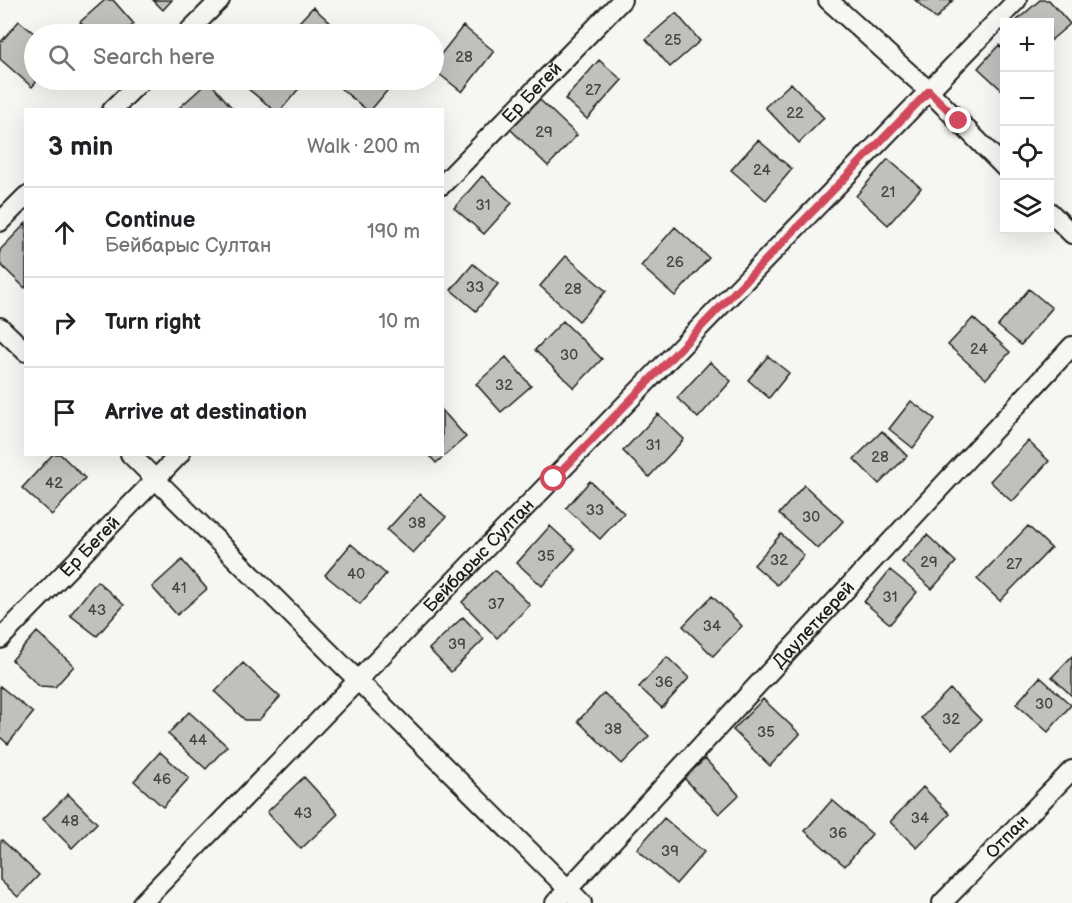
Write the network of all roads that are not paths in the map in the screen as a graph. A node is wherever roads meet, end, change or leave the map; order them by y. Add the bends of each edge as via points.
1 (220, 0) edge
2 (622, 0) edge
3 (828, 0) edge
4 (1017, 0) edge
5 (196, 24) edge
6 (131, 90) edge
7 (929, 91) junction
8 (114, 108) edge
9 (1000, 162) edge
10 (444, 183) edge
11 (24, 198) edge
12 (1054, 216) edge
13 (0, 222) edge
14 (1072, 234) edge
15 (0, 327) edge
16 (1072, 346) edge
17 (24, 350) edge
18 (132, 456) edge
19 (178, 456) edge
20 (156, 479) junction
21 (0, 639) edge
22 (358, 681) junction
23 (1072, 770) edge
24 (568, 889) junction
25 (142, 903) edge
26 (555, 903) edge
27 (582, 903) edge
28 (942, 903) edge

1 - 5 street
2 - 10 street, Ер Бегей
3 - 7 street
4 - 7 street, Бейбарыс Султан
6 - 8 street
7 - 9 street
7 - 22 street, Бейбарыс Султан
11 - 13 street
12 - 14 street
15 - 17 street
16 - 24 street, Даулеткерей
18 - 20 street
19 - 20 street, Ер Бегей
20 - 21 street, Ер Бегей
20 - 22 street
22 - 24 street
22 - 25 street, Бейбарыс Султан
23 - 28 street, Отпан
24 - 26 street, Даулеткерей
24 - 27 street

